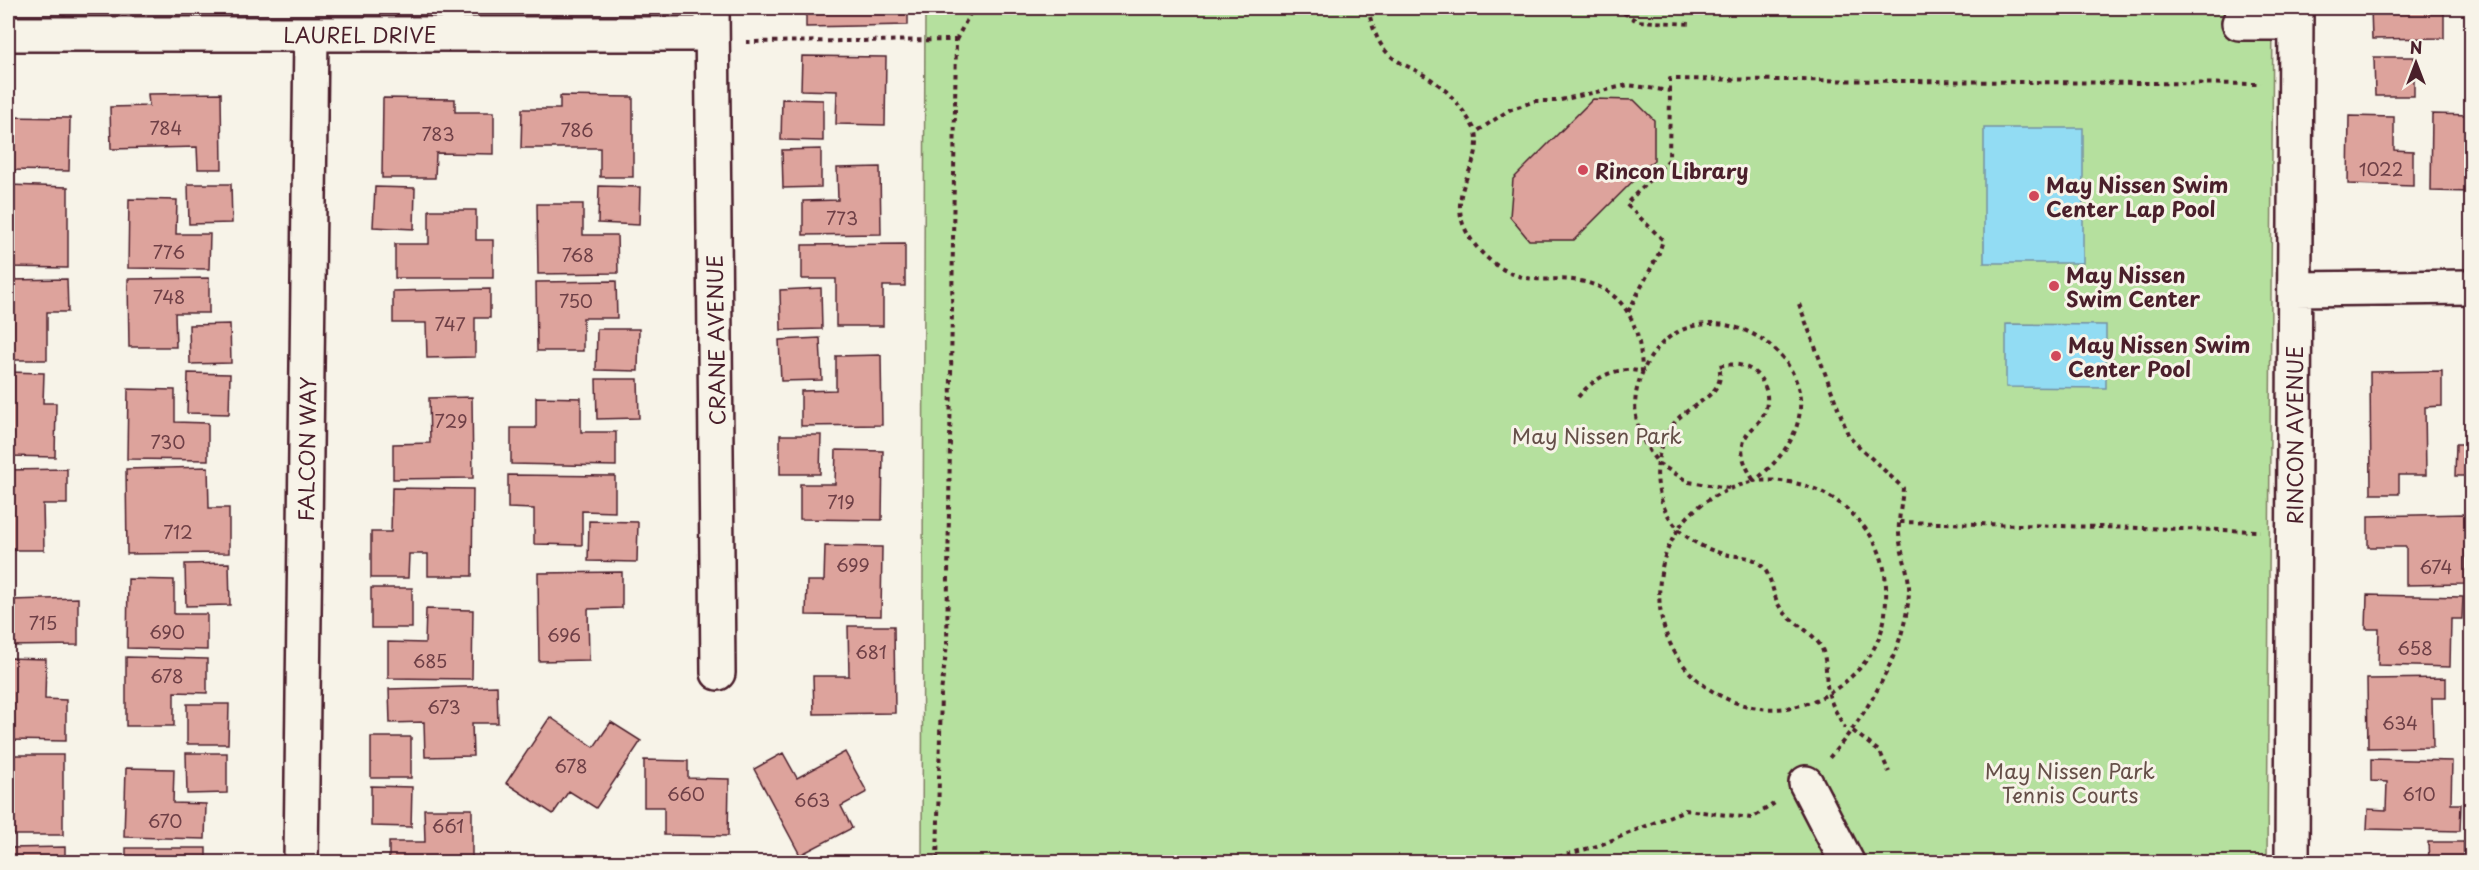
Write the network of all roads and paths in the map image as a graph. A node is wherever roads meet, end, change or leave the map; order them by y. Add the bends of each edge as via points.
1 (973, 8) edge
2 (1368, 8) edge
3 (1616, 8) edge
4 (2296, 15) edge
5 (2239, 23) dead end
6 (1691, 24) dead end
7 (712, 28) edge
8 (8, 34) edge
9 (311, 35) junction
10 (956, 40) junction
11 (2265, 84) dead end
12 (1670, 91) junction
13 (1476, 132) junction
14 (2472, 286) edge
15 (2295, 289) junction
16 (1799, 304) dead end
17 (1629, 312) junction
18 (1642, 372) junction
19 (1578, 397) dead end
20 (1657, 463) junction
21 (1754, 481) junction
22 (1729, 488) junction
23 (1900, 522) junction
24 (1678, 530) junction
25 (2261, 531) dead end
26 (718, 673) dead end
27 (1828, 695) junction
28 (1845, 728) dead end
29 (1889, 772) dead end
30 (1806, 783) joint
31 (301, 862) edge
32 (937, 862) edge
33 (1541, 862) edge
34 (1847, 862) edge
35 (2292, 862) edge

1 - 10 path
2 - 13 path via 1372,27 1387,53 1446,91
3 - 6 path via 1636,21
4 - 5 street
4 - 15 street, RINCON AVENUE
7 - 9 street, LAUREL DRIVE
7 - 10 path
7 - 26 street, CRANE AVENUE
8 - 9 street, LAUREL DRIVE
9 - 31 street, FALCON WAY
10 - 32 path via 947,632 941,693
11 - 12 path via 1670,80
12 - 13 path via 1629,85 1535,102 1509,110
12 - 17 path via 1669,160 1626,204 1663,240
13 - 17 path via 1478,153 1465,178 1460,211 1480,251 1492,262 1527,278 1572,279 1605,289
14 - 15 street
15 - 35 street, RINCON AVENUE
16 - 23 path via 1849,436 1903,488
17 - 18 path via 1642,344
18 - 19 path via 1625,369 1606,375
18 - 20 path via 1635,398 1637,424
18 - 21 path via 1652,354 1670,338 1711,324 1753,332 1780,353 1789,364 1798,393 1796,426 1784,453
20 - 21 path via 1675,422 1715,390 1720,382 1719,366 1739,364 1758,375 1767,391 1766,409 1745,437 1743,447 1746,467
20 - 22 path via 1689,482
20 - 24 path via 1659,494
21 - 22 path
21 - 27 path via 1791,481 1830,495 1859,520 1880,552 1887,597 1881,633 1867,660
22 - 24 path via 1700,504
23 - 25 path
23 - 29 path via 1909,590 1906,622 1893,657 1853,730 1880,752
24 - 27 path via 1711,551 1755,560 1761,565 1785,613 1821,647
24 - 27 path via 1663,561 1659,604 1664,631 1685,669 1714,695 1750,707 1785,709
27 - 28 path
30 - 33 path via 1752,818 1685,810 1600,845
30 - 34 street

